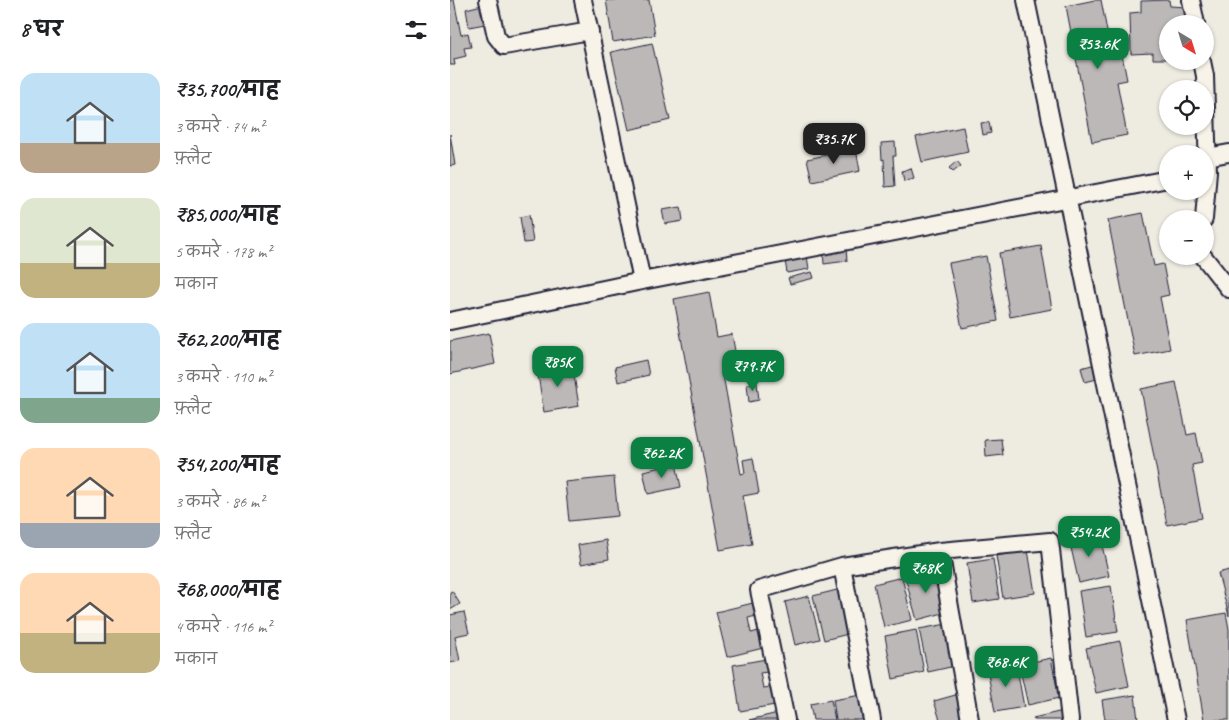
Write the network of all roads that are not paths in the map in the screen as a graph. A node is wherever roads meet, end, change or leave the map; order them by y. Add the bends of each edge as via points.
1 (488, 0) edge
2 (583, 0) edge
3 (1026, 0) edge
4 (1191, 0) edge
5 (1194, 15) edge
6 (590, 31) junction
7 (1204, 70) edge
8 (1207, 145) edge
9 (1229, 153) edge
10 (1214, 162) edge
11 (1159, 180) edge
12 (1068, 198) junction
13 (1210, 265) edge
14 (642, 281) junction
15 (1229, 290) edge
16 (450, 321) edge
17 (940, 551) junction
18 (842, 566) junction
19 (786, 720) edge
20 (872, 720) edge
21 (970, 720) edge
22 (1070, 720) edge
23 (1176, 720) edge

1 - 6 street via 496,36 504,46
2 - 6 street
3 - 12 street
4 - 5 street
6 - 14 street
7 - 8 street
9 - 10 street
11 - 12 street
12 - 14 street
12 - 23 street
13 - 15 street
14 - 16 street
17 - 18 street
17 - 21 street
17 - 22 street via 1050,541
18 - 19 street via 759,590
18 - 20 street

